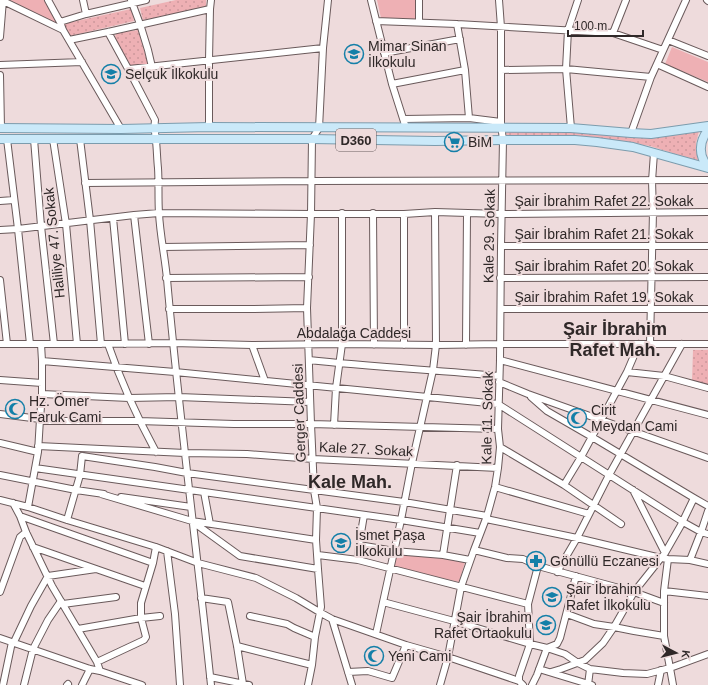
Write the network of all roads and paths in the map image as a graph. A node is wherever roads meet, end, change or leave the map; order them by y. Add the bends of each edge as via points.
1 (2, 0) edge
2 (48, 0) edge
3 (83, 0) edge
4 (146, 0) edge
5 (211, 0) edge
6 (328, 0) edge
7 (371, 0) edge
8 (419, 0) edge
9 (500, 0) edge
10 (578, 0) edge
11 (626, 0) edge
12 (686, 0) edge
13 (131, 2) edge
14 (210, 9) junction
15 (86, 14) junction
16 (376, 21) junction
17 (60, 22) junction
18 (419, 22) junction
19 (140, 24) junction
20 (457, 24) junction
21 (501, 26) junction
22 (63, 30) junction
23 (568, 30) junction
24 (108, 32) junction
25 (613, 34) junction
26 (0, 37) edge
27 (460, 39) junction
28 (69, 40) junction
29 (668, 40) junction
30 (323, 48) junction
31 (663, 50) junction
32 (384, 53) junction
33 (708, 56) edge
34 (209, 60) junction
35 (82, 62) junction
36 (657, 64) junction
37 (0, 65) edge
38 (152, 67) junction
39 (129, 69) junction
40 (566, 69) junction
41 (465, 70) junction
42 (501, 70) junction
43 (0, 74) edge
44 (651, 77) junction
45 (392, 84) junction
46 (708, 87) edge
47 (469, 118) junction
48 (404, 120) junction
49 (502, 125) junction
50 (708, 126) edge
51 (209, 127) junction
52 (0, 128) edge
53 (154, 128) junction
54 (319, 128) junction
55 (406, 128) junction
56 (571, 128) junction
57 (121, 129) junction
58 (708, 130) edge
59 (631, 133) junction
60 (80, 138) junction
61 (3, 139) edge
62 (34, 139) junction
63 (53, 139) junction
64 (156, 139) junction
65 (312, 139) junction
66 (503, 140) junction
67 (654, 153) junction
68 (708, 167) edge
69 (502, 180) junction
70 (708, 180) edge
71 (312, 181) junction
72 (652, 181) junction
73 (159, 182) junction
74 (85, 183) junction
75 (14, 200) junction
76 (0, 201) edge
77 (435, 212) junction
78 (653, 212) junction
79 (708, 212) edge
80 (159, 213) junction
81 (342, 213) junction
82 (373, 213) junction
83 (311, 214) junction
84 (404, 214) junction
85 (467, 214) junction
86 (501, 214) junction
87 (134, 215) junction
88 (113, 218) junction
89 (90, 220) junction
90 (66, 224) junction
91 (42, 226) junction
92 (18, 229) junction
93 (0, 230) edge
94 (310, 245) junction
95 (501, 246) junction
96 (652, 246) junction
97 (708, 246) edge
98 (163, 247) junction
99 (309, 277) junction
100 (166, 278) junction
101 (500, 278) junction
102 (651, 278) junction
103 (708, 278) edge
104 (0, 280) edge
105 (307, 308) junction
106 (169, 309) junction
107 (501, 309) junction
108 (651, 309) junction
109 (708, 309) edge
110 (0, 344) edge
111 (7, 344) junction
112 (30, 344) junction
113 (41, 344) junction
114 (54, 344) junction
115 (77, 344) junction
116 (101, 344) junction
117 (108, 344) junction
118 (125, 344) junction
119 (149, 344) junction
120 (173, 344) junction
121 (342, 344) junction
122 (374, 344) junction
123 (500, 344) junction
124 (639, 344) junction
125 (650, 344) junction
126 (682, 344) junction
127 (708, 344) edge
128 (252, 345) junction
129 (309, 345) junction
130 (404, 345) junction
131 (466, 345) junction
132 (436, 346) junction
133 (309, 360) junction
134 (500, 360) junction
135 (42, 361) junction
136 (340, 363) junction
137 (116, 368) junction
138 (433, 370) junction
139 (175, 372) junction
140 (626, 372) junction
141 (664, 376) junction
142 (499, 379) junction
143 (0, 380) edge
144 (264, 381) junction
145 (42, 383) junction
146 (310, 385) junction
147 (336, 388) junction
148 (708, 388) edge
149 (616, 391) junction
150 (42, 394) junction
151 (528, 394) junction
152 (427, 396) junction
153 (179, 397) junction
154 (129, 398) junction
155 (652, 400) junction
156 (310, 402) junction
157 (498, 404) junction
158 (0, 414) edge
159 (708, 415) edge
160 (40, 419) junction
161 (600, 419) junction
162 (139, 421) junction
163 (182, 422) junction
164 (310, 424) junction
165 (334, 425) junction
166 (420, 427) junction
167 (498, 429) junction
168 (634, 431) junction
169 (592, 436) junction
170 (0, 443) edge
171 (500, 447) junction
172 (83, 448) junction
173 (38, 449) junction
174 (156, 452) junction
175 (185, 453) junction
176 (620, 455) junction
177 (82, 456) junction
178 (581, 457) junction
179 (708, 458) edge
180 (312, 459) junction
181 (412, 464) junction
182 (457, 465) junction
183 (35, 468) junction
184 (498, 468) junction
185 (187, 473) junction
186 (0, 475) edge
187 (80, 475) junction
188 (610, 475) junction
189 (33, 481) junction
190 (564, 485) junction
191 (495, 487) junction
192 (632, 489) junction
193 (76, 490) junction
194 (189, 490) junction
195 (314, 490) junction
196 (204, 492) junction
197 (101, 494) junction
198 (694, 498) junction
199 (0, 500) edge
200 (404, 502) junction
201 (13, 504) junction
202 (593, 506) junction
203 (708, 506) edge
204 (28, 507) junction
205 (191, 507) junction
206 (317, 508) junction
207 (450, 510) junction
208 (708, 511) edge
209 (589, 514) junction
210 (364, 515) junction
211 (20, 516) junction
212 (487, 518) junction
213 (67, 520) junction
214 (401, 520) junction
215 (192, 521) junction
216 (683, 522) junction
217 (210, 524) junction
218 (621, 524) dead end
219 (447, 527) junction
220 (26, 532) junction
221 (480, 532) junction
222 (705, 533) edge
223 (577, 538) junction
224 (316, 540) junction
225 (359, 545) junction
226 (34, 547) junction
227 (156, 547) junction
228 (474, 550) junction
229 (167, 551) junction
230 (394, 551) junction
231 (318, 555) junction
232 (443, 555) junction
233 (663, 555) junction
234 (668, 559) junction
235 (358, 560) junction
236 (470, 560) junction
237 (690, 560) junction
238 (198, 562) junction
239 (153, 563) junction
240 (708, 564) edge
241 (538, 566) junction
242 (390, 568) junction
243 (96, 569) junction
244 (318, 569) junction
245 (557, 572) junction
246 (48, 576) junction
247 (576, 576) junction
248 (145, 586) junction
249 (462, 587) junction
250 (664, 591) junction
251 (0, 592) edge
252 (634, 592) junction
253 (708, 596) edge
254 (116, 597) dead end
255 (202, 598) junction
256 (62, 602) junction
257 (383, 602) junction
258 (528, 604) junction
259 (664, 604) junction
260 (321, 613) junction
261 (567, 614) junction
262 (160, 616) dead end
263 (250, 616) dead end
264 (141, 618) junction
265 (332, 619) junction
266 (454, 621) junction
267 (614, 627) junction
268 (78, 629) junction
269 (376, 634) junction
270 (664, 636) junction
271 (315, 637) junction
272 (0, 638) edge
273 (13, 642) junction
274 (530, 644) junction
275 (406, 645) junction
276 (237, 646) junction
277 (547, 648) junction
278 (33, 649) junction
279 (708, 654) edge
280 (448, 657) junction
281 (97, 662) junction
282 (578, 663) junction
283 (312, 665) junction
284 (670, 668) junction
285 (90, 669) junction
286 (539, 669) junction
287 (590, 669) junction
288 (661, 670) junction
289 (100, 671) junction
290 (348, 672) junction
291 (551, 672) junction
292 (210, 677) junction
293 (392, 678) junction
294 (126, 683) edge
295 (521, 683) edge
296 (246, 684) edge
297 (589, 684) edge
298 (3, 685) edge
299 (24, 685) edge
300 (82, 685) edge
301 (141, 685) edge
302 (180, 685) edge
303 (211, 685) edge
304 (308, 685) edge
305 (352, 685) edge
306 (389, 685) edge
307 (440, 685) edge
308 (532, 685) edge
309 (658, 685) edge
310 (673, 685) edge

1 - 22 street
1 - 26 street
2 - 17 street
3 - 15 street
4 - 13 street
5 - 14 street
6 - 30 street
7 - 16 street
8 - 18 street
9 - 21 street, Kale 29. Sokak
10 - 23 street
11 - 25 street
12 - 29 street
13 - 15 street
13 - 19 street
14 - 19 street
14 - 34 street
15 - 17 street
16 - 18 street
16 - 32 street
17 - 22 street
18 - 20 street
19 - 24 street
19 - 38 street
20 - 21 street
20 - 27 street
21 - 23 street
21 - 42 street, Kale 29. Sokak
22 - 28 street
23 - 25 street
23 - 40 street
24 - 28 street
24 - 39 street
25 - 31 street
27 - 32 street
27 - 41 street
28 - 35 street
29 - 31 street
29 - 33 street
30 - 34 street
30 - 54 street
31 - 36 street
32 - 45 street
34 - 38 street
34 - 51 street
35 - 37 street
35 - 57 street
36 - 44 street
36 - 46 street
38 - 39 street
39 - 53 street via 155,120
40 - 42 street
40 - 44 street
40 - 56 street
41 - 45 street
41 - 47 street
42 - 49 street, Kale 29. Sokak
43 - 52 street
44 - 59 street
45 - 48 street
47 - 48 street
47 - 49 street
48 - 55 street
49 - 55 main road, D360
49 - 56 main road, D360
49 - 66 street, Kale 29. Sokak
50 - 59 main road, D360 via 651,134
51 - 53 main road, D360
51 - 54 main road, D360
52 - 57 main road, D360
53 - 57 main road, D360
53 - 64 street
54 - 55 main road, D360
54 - 65 street
56 - 59 main road, D360
58 - 68 main road via 700,149
60 - 63 main road, D360
60 - 64 main road, D360
60 - 74 street
61 - 62 main road, D360
61 - 75 street
62 - 63 main road, D360
62 - 91 street
63 - 90 street, Haliliye 47. Sokak
64 - 65 main road, D360
64 - 73 street
65 - 66 main road, D360
65 - 71 street, Gerger Caddesi
66 - 67 main road, D360 via 575,140
66 - 69 street, Kale 29. Sokak
67 - 68 main road, D360
67 - 72 street
69 - 71 street
69 - 72 street
69 - 86 street, Kale 29. Sokak
70 - 72 street
71 - 73 street
71 - 83 street, Gerger Caddesi
72 - 78 street
73 - 74 street
73 - 80 street
74 - 89 street
75 - 76 street
75 - 92 street
77 - 84 street, Şair İbrahim Rafet 22. Sokak
77 - 85 street, Şair İbrahim Rafet 22. Sokak
77 - 132 street
78 - 79 street, Şair İbrahim Rafet 22. Sokak
78 - 86 street, Şair İbrahim Rafet 22. Sokak
78 - 96 street
80 - 83 street, Şair İbrahim Rafet 22. Sokak
80 - 87 street, Şair İbrahim Rafet 22. Sokak
80 - 98 street
81 - 82 street, Şair İbrahim Rafet 22. Sokak
81 - 83 street, Şair İbrahim Rafet 22. Sokak
81 - 121 street
82 - 84 street, Şair İbrahim Rafet 22. Sokak
82 - 122 street
83 - 94 street, Gerger Caddesi
84 - 130 street
85 - 86 street, Şair İbrahim Rafet 22. Sokak
85 - 131 street
86 - 95 street, Kale 29. Sokak
87 - 88 street, Şair İbrahim Rafet 22. Sokak
87 - 119 street
88 - 89 street, Şair İbrahim Rafet 22. Sokak
88 - 118 street
89 - 90 street, Şair İbrahim Rafet 22. Sokak
89 - 116 street
90 - 91 street, Şair İbrahim Rafet 22. Sokak
90 - 115 street, Haliliye 47. Sokak
91 - 92 street, Şair İbrahim Rafet 22. Sokak
91 - 114 street
92 - 93 street, Şair İbrahim Rafet 22. Sokak
92 - 112 street
94 - 98 street
94 - 99 street, Gerger Caddesi
95 - 96 street, Şair İbrahim Rafet 21. Sokak
95 - 101 street, Kale 29. Sokak
96 - 97 street, Şair İbrahim Rafet 21. Sokak
96 - 102 street
98 - 100 street
99 - 100 street
99 - 105 street, Gerger Caddesi
100 - 106 street
101 - 102 street, Şair İbrahim Rafet 20. Sokak
101 - 107 street, Kale 29. Sokak
102 - 103 street, Şair İbrahim Rafet 20. Sokak
102 - 108 street
104 - 111 street
105 - 106 street
105 - 129 street, Gerger Caddesi
106 - 120 street
107 - 108 street, Şair İbrahim Rafet 19. Sokak
107 - 123 street, Kale 29. Sokak
108 - 109 street, Şair İbrahim Rafet 19. Sokak
108 - 125 street
110 - 111 street, Abdalağa Caddesi
111 - 112 street, Abdalağa Caddesi
112 - 113 street, Abdalağa Caddesi
113 - 114 street, Abdalağa Caddesi
113 - 135 street
114 - 115 street, Abdalağa Caddesi
115 - 116 street, Abdalağa Caddesi
116 - 117 street, Abdalağa Caddesi
117 - 118 street, Abdalağa Caddesi
117 - 137 street
118 - 119 street, Abdalağa Caddesi
119 - 120 street, Abdalağa Caddesi
120 - 128 street, Abdalağa Caddesi
120 - 139 street
121 - 122 street, Abdalağa Caddesi
121 - 129 street, Abdalağa Caddesi
121 - 136 street
122 - 130 street, Abdalağa Caddesi
123 - 124 street, Abdalağa Caddesi
123 - 131 street, Abdalağa Caddesi
123 - 134 street, Kale 11. Sokak
124 - 125 street, Abdalağa Caddesi
124 - 140 street
125 - 126 street, Abdalağa Caddesi
126 - 127 street, Abdalağa Caddesi
126 - 141 street
128 - 129 street, Abdalağa Caddesi
128 - 144 street
129 - 133 street, Gerger Caddesi
130 - 132 street, Abdalağa Caddesi
131 - 132 street, Abdalağa Caddesi
132 - 138 street
133 - 136 street
133 - 146 street, Gerger Caddesi
134 - 142 street, Kale 11. Sokak
134 - 149 street
135 - 137 street
135 - 145 street
136 - 138 street
136 - 147 street
137 - 139 street
137 - 154 street
138 - 142 street
138 - 152 street
139 - 144 street
139 - 153 street
140 - 141 street
140 - 149 street
141 - 148 street
141 - 155 street
142 - 151 street
142 - 157 street, Kale 11. Sokak
143 - 145 street
144 - 146 street
145 - 150 street
146 - 147 street
146 - 156 street, Gerger Caddesi
147 - 152 street
147 - 165 street
149 - 155 street
149 - 161 street
150 - 154 street
150 - 160 street
151 - 161 street
151 - 169 street via 547,411
152 - 157 street
152 - 166 street
153 - 154 street
153 - 156 street
153 - 163 street
154 - 162 street
155 - 159 street
155 - 168 street
156 - 164 street, Gerger Caddesi
157 - 167 street, Kale 11. Sokak
157 - 178 street
158 - 160 street
160 - 162 street
160 - 173 street
161 - 168 street
161 - 169 street
162 - 163 street
162 - 174 street
163 - 164 street
163 - 175 street
164 - 165 street
164 - 180 street, Gerger Caddesi
165 - 166 street
166 - 167 street
166 - 181 street
167 - 171 street, Kale 11. Sokak
168 - 176 street
168 - 179 street
169 - 176 street
169 - 178 street
170 - 173 street, Kale 27. Sokak
171 - 184 street, Kale 11. Sokak
171 - 190 street
172 - 173 street, Kale 27. Sokak
172 - 174 street, Kale 27. Sokak
172 - 177 street
173 - 183 street
174 - 175 street, Kale 27. Sokak
175 - 180 street, Kale 27. Sokak
175 - 185 street
176 - 188 street
176 - 198 street
177 - 185 street
177 - 187 street
178 - 188 street
178 - 190 street
180 - 181 street, Kale 27. Sokak
180 - 195 street, Gerger Caddesi
181 - 182 street, Kale 27. Sokak
181 - 200 street
182 - 184 street, Kale 27. Sokak
182 - 207 street
183 - 187 street
183 - 189 street
184 - 191 street, Kale 11. Sokak
185 - 194 street
185 - 195 street
186 - 189 street
187 - 193 street
187 - 194 street
188 - 192 street
188 - 202 street
189 - 193 street
189 - 204 street
190 - 202 street
191 - 209 street
191 - 212 street, Kale 11. Sokak
192 - 216 street
192 - 233 street
193 - 197 street
193 - 213 street
194 - 196 street
194 - 205 street
195 - 200 street
195 - 206 street, Gerger Caddesi
196 - 206 street
196 - 217 street
197 - 205 street
197 - 215 street
198 - 203 street
198 - 216 street
199 - 201 street
200 - 207 street
200 - 214 street
201 - 204 street
201 - 211 street
202 - 209 street
202 - 218 street
204 - 213 street
205 - 215 street
206 - 210 street
206 - 224 street, Gerger Caddesi
207 - 212 street
207 - 219 street
208 - 222 street
209 - 223 street
210 - 214 street
210 - 225 street
211 - 220 street
211 - 239 street
212 - 221 street, Kale 11. Sokak
212 - 223 street
213 - 227 street
214 - 219 street
214 - 230 street
215 - 217 street
215 - 238 street
215 - 244 street via 240,556
216 - 222 street
216 - 233 street
217 - 224 street
219 - 221 street
219 - 232 street
220 - 226 street
220 - 251 street via 20,537
221 - 228 street, Kale 11. Sokak
222 - 237 street
223 - 233 street
223 - 245 street
224 - 231 street, Gerger Caddesi
225 - 230 street
225 - 235 street
226 - 243 street
226 - 246 street
227 - 229 street
227 - 239 street
228 - 236 street, Kale 11. Sokak
228 - 241 street via 523,560
229 - 238 street
229 - 302 street
230 - 232 street
230 - 242 street
231 - 235 street
231 - 244 street, Gerger Caddesi
232 - 236 street
233 - 234 street
233 - 252 street
234 - 237 street
234 - 250 street
235 - 242 street
236 - 249 street, Kale 11. Sokak
237 - 240 street
238 - 255 street
238 - 260 street via 256,578
239 - 248 street
241 - 245 street
241 - 258 street
242 - 249 street
242 - 257 street
243 - 246 street
243 - 248 street
244 - 260 street, Gerger Caddesi
245 - 247 street
246 - 256 street
246 - 273 street
247 - 252 street
247 - 261 street
248 - 264 street
249 - 258 street
249 - 266 street, Kale 11. Sokak
250 - 253 street
250 - 259 street
252 - 259 street
252 - 267 street
254 - 256 street
255 - 276 street via 228,602
255 - 292 street
256 - 268 street
256 - 278 street via 48,620
257 - 266 street
257 - 269 street
258 - 274 street
259 - 270 street
260 - 265 street
260 - 271 street, Gerger Caddesi
261 - 267 street via 594,624
261 - 277 street via 557,644
262 - 264 street
263 - 271 street via 286,624
264 - 268 street
264 - 281 street via 146,637 144,640
265 - 269 street
265 - 290 street
266 - 274 street
266 - 280 street, Kale 11. Sokak
267 - 270 street
267 - 282 street via 603,643 585,660
268 - 281 street
269 - 275 street
270 - 284 street
271 - 283 street, Gerger Caddesi
272 - 273 street
273 - 278 street
273 - 298 street
274 - 277 street
274 - 295 street via 519,676
275 - 280 street
275 - 293 street
276 - 283 street
276 - 296 street
277 - 282 street via 565,654
277 - 286 street
278 - 285 street
278 - 299 street
279 - 284 street
280 - 295 street
280 - 307 street, Kale 11. Sokak
281 - 289 street
282 - 287 street
282 - 291 street
283 - 304 street, Gerger Caddesi
284 - 288 street
284 - 310 street
285 - 289 street
285 - 300 street
286 - 291 street
286 - 308 street
287 - 288 street via 646,674
287 - 297 street
288 - 309 street
289 - 294 street
290 - 293 street via 368,671
290 - 305 street
291 - 297 street
292 - 296 street
292 - 303 street
293 - 306 street
294 - 301 street

